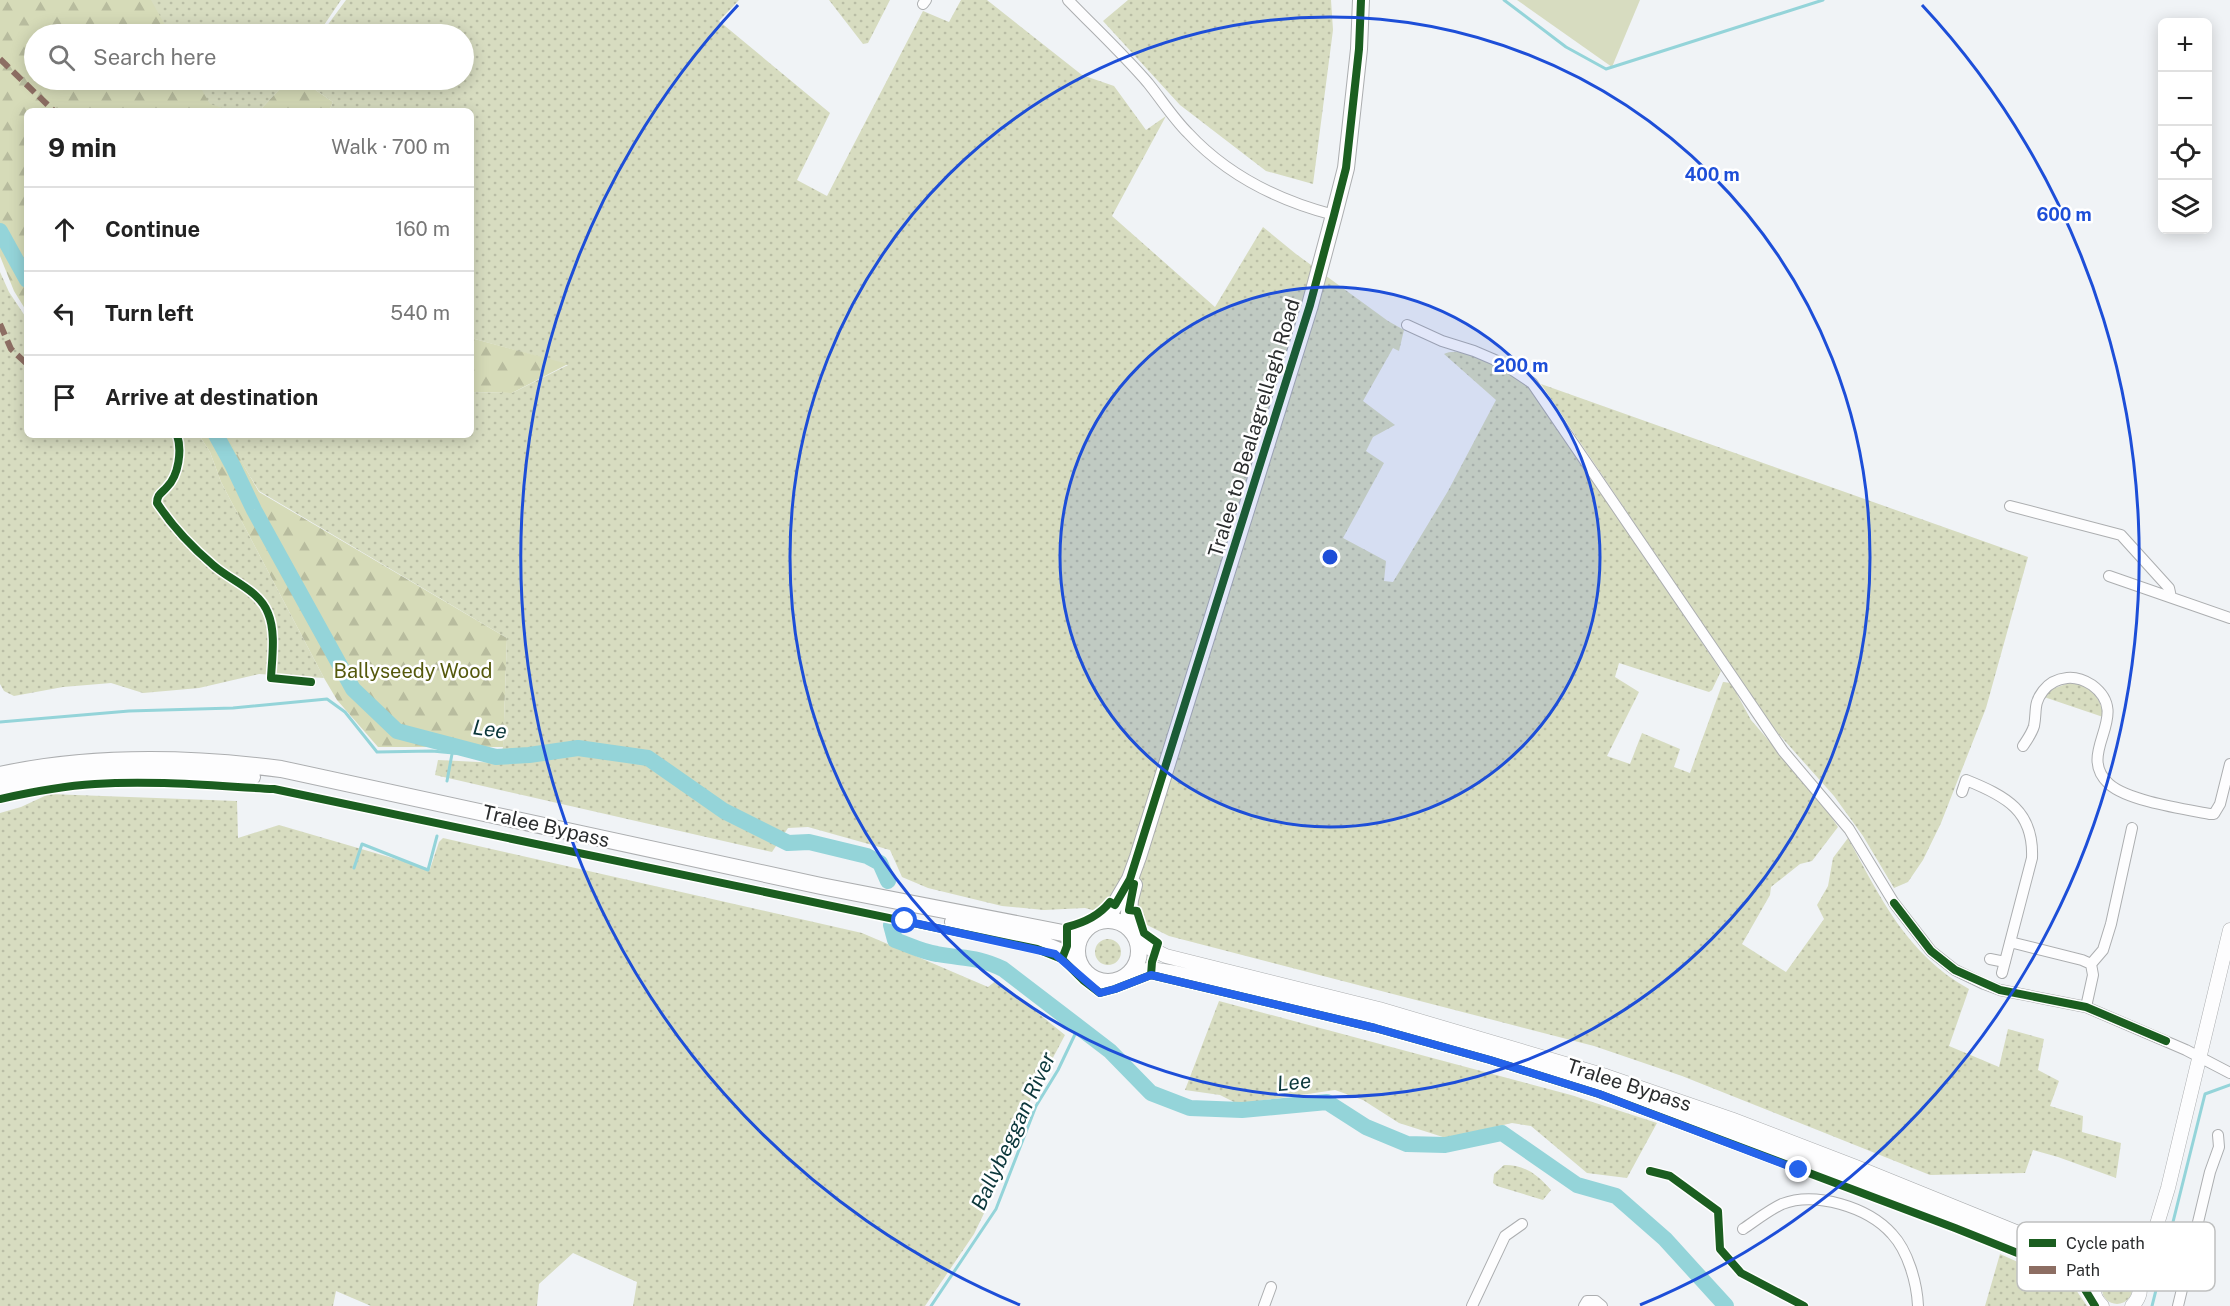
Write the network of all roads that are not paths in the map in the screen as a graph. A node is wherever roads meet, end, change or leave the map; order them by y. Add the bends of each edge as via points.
1 (1068, 0) edge
2 (1361, 0) edge
3 (1335, 215) junction
4 (1407, 325) dead end
5 (2010, 506) dead end
6 (2109, 576) dead end
7 (2171, 597) junction
8 (2230, 618) edge
9 (2023, 746) dead end
10 (2230, 764) edge
11 (0, 775) edge
12 (0, 787) edge
13 (1962, 792) dead end
14 (2132, 828) dead end
15 (1138, 857) junction
16 (875, 901) junction
17 (904, 906) junction
18 (1106, 920) junction
19 (1128, 926) junction
20 (1087, 928) junction
21 (2230, 930) edge
22 (2010, 942) junction
23 (1139, 943) junction
24 (1990, 959) dead end
25 (1079, 962) junction
26 (2091, 964) junction
27 (1128, 975) junction
28 (2086, 1007) junction
29 (2200, 1058) junction
30 (2230, 1073) edge
31 (2218, 1135) dead end
32 (2158, 1222) edge
33 (2198, 1222) edge
34 (1522, 1224) dead end
35 (1743, 1229) dead end
36 (2017, 1230) edge
37 (2017, 1246) edge
38 (1271, 1287) dead end
39 (2093, 1291) edge
40 (2139, 1291) edge
41 (2182, 1291) edge
42 (1264, 1306) edge
43 (1472, 1306) edge
44 (1584, 1306) edge
45 (1602, 1306) edge
46 (1918, 1306) edge
47 (2102, 1306) edge
48 (2132, 1306) edge
49 (2178, 1306) edge

1 - 3 street via 1148,83 1205,150 1246,180 1288,200
2 - 3 highway, Tralee to Bealagrellagh Road via 1347,158
3 - 15 highway, Tralee to Bealagrellagh Road
4 - 28 street via 1502,363 1532,383 1783,751 1849,829 1894,903 1931,951 1956,970 1992,987
5 - 7 street via 2121,535 2169,588
6 - 7 street
7 - 8 street
9 - 10 street via 2033,728 2036,703 2046,688 2054,682 2076,678 2092,686 2104,699 2109,711 2097,768 2109,784 2127,795 2214,814
11 - 16 highway, Tralee Bypass via 94,761 162,759 281,769
12 - 16 highway, Tralee Bypass via 98,773 163,771 271,779 810,895
13 - 22 street via 1966,780 1992,790 2014,805 2029,827 2032,858
14 - 26 street via 2111,924 2103,950
15 - 18 highway, Tralee to Bealagrellagh Road
15 - 19 highway, Tralee to Bealagrellagh Road
16 - 17 highway, Tralee Bypass
17 - 20 highway, Tralee Bypass via 1068,934
17 - 25 highway, Tralee Bypass via 1029,939
18 - 19 highway
18 - 20 highway
19 - 23 highway
20 - 25 highway via 1078,944
21 - 29 main road
22 - 24 street via 2003,968
22 - 26 street
23 - 27 highway via 1138,961
23 - 36 main road, Tralee Bypass via 1166,956 1379,1010 1606,1076 1731,1119
25 - 27 highway via 1092,978 1102,982
26 - 28 street via 2093,975
27 - 37 main road, Tralee Bypass via 1151,969 1168,971 1259,992 1387,1024 1601,1087 1722,1128
28 - 29 street
29 - 30 street
29 - 32 main road
31 - 33 street via 2219,1147
34 - 43 street via 1505,1236
35 - 46 street via 1782,1204 1810,1199 1841,1203 1870,1217 1892,1234 1905,1256
38 - 42 street
39 - 47 main road, Tralee Bypass
40 - 48 main road
41 - 49 street
44 - 45 street via 1587,1301

